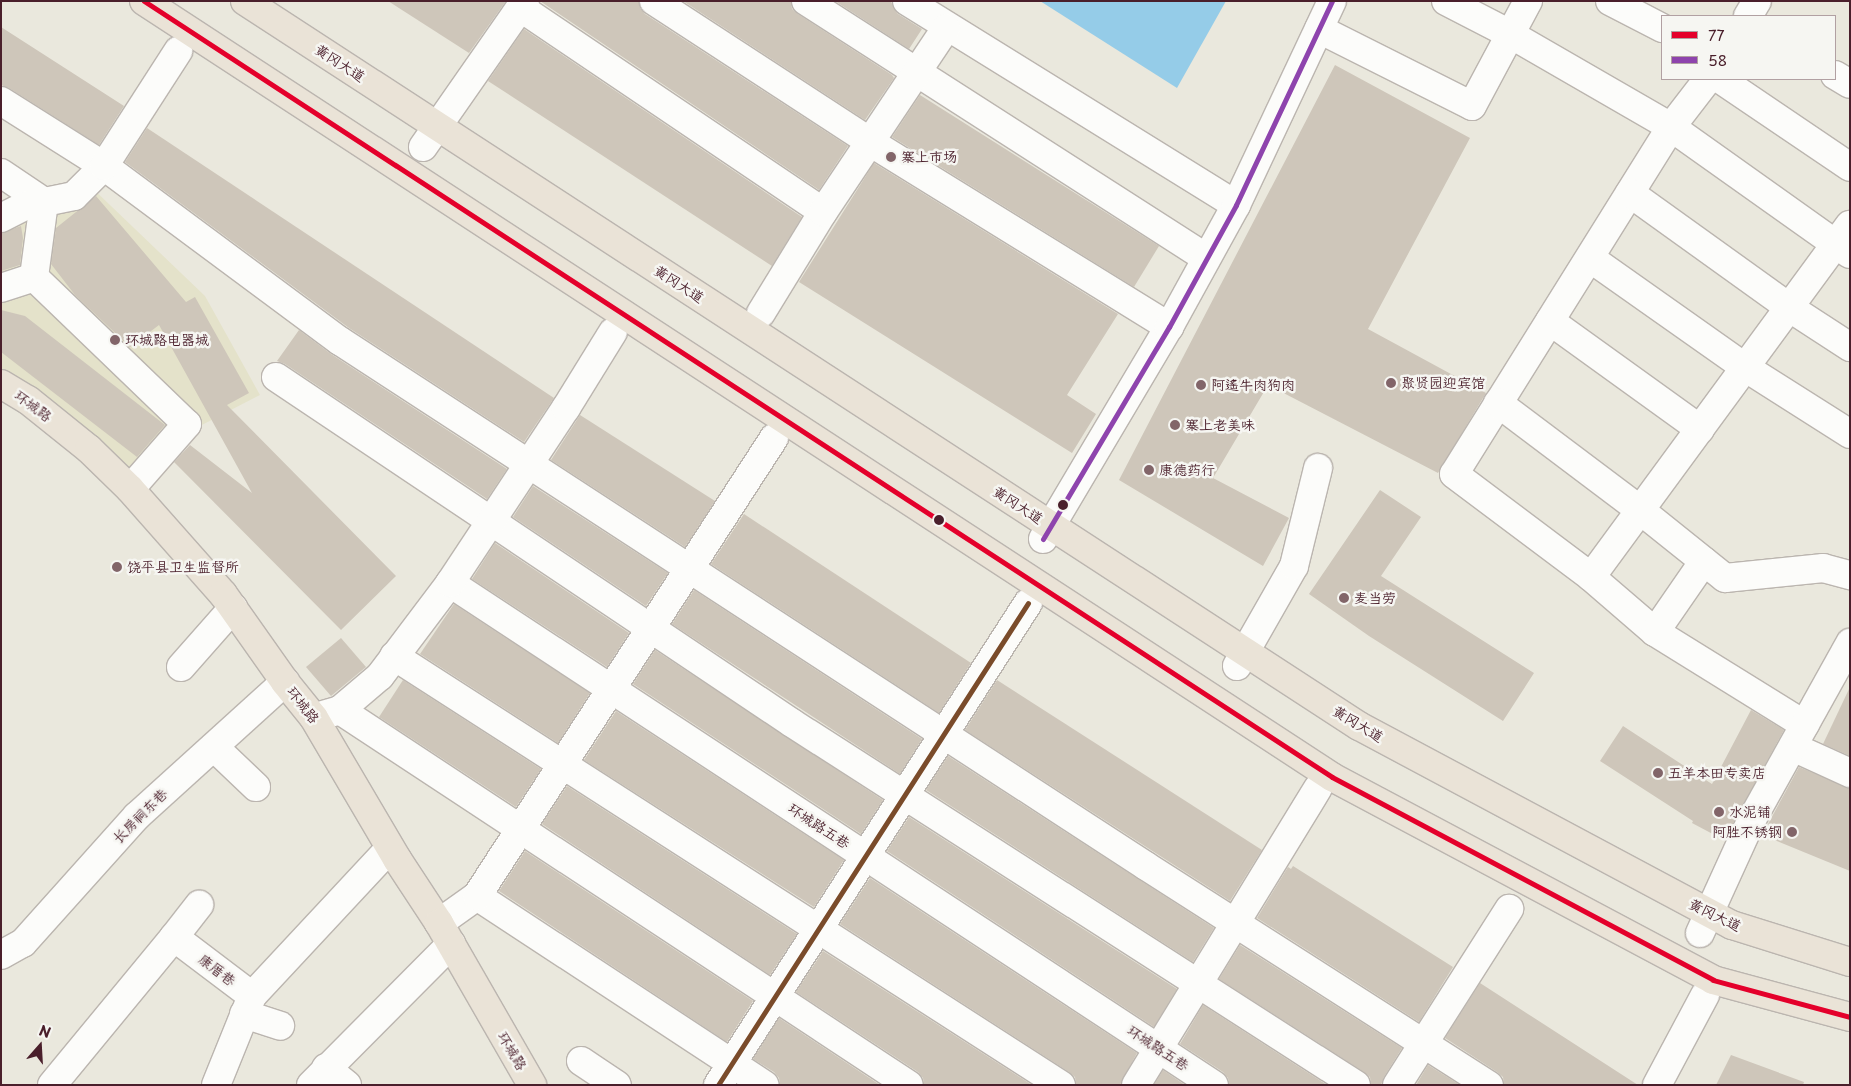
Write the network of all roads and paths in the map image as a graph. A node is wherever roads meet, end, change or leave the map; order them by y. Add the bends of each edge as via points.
1 (144, 1) edge
2 (245, 1) edge
3 (654, 1) edge
4 (806, 1) edge
5 (907, 1) edge
6 (1332, 1) edge
7 (1446, 1) edge
8 (1528, 1) edge
9 (1610, 1) edge
10 (523, 5) edge
11 (1661, 27) edge
12 (946, 28) junction
13 (1319, 29) junction
14 (1510, 34) junction
15 (178, 51) dead end
16 (916, 73) junction
17 (1836, 76) edge
18 (1707, 80) edge
19 (1721, 80) edge
20 (1850, 84) edge
21 (1, 101) edge
22 (1671, 127) junction
23 (870, 142) junction
24 (423, 147) dead end
25 (104, 166) junction
26 (1850, 167) edge
27 (1, 173) edge
28 (1630, 193) junction
29 (44, 202) junction
30 (1236, 205) junction
31 (823, 212) junction
32 (1, 218) edge
33 (1845, 242) edge
34 (1206, 258) junction
35 (1590, 258) junction
36 (34, 277) junction
37 (1, 288) edge
38 (1790, 308) junction
39 (761, 313) dead end
40 (1550, 321) junction
41 (1168, 327) junction
42 (613, 332) dead end
43 (1850, 347) edge
44 (1746, 368) junction
45 (276, 377) dead end
46 (1, 384) edge
47 (1498, 403) junction
48 (1700, 429) junction
49 (1850, 434) edge
50 (774, 438) dead end
51 (1318, 468) dead end
52 (130, 489) junction
53 (1640, 510) junction
54 (1043, 539) dead end
55 (1704, 561) junction
56 (1850, 575) edge
57 (1591, 577) junction
58 (450, 583) junction
59 (1028, 603) dead end
60 (233, 608) junction
61 (1655, 632) junction
62 (1850, 643) edge
63 (394, 656) junction
64 (1237, 666) dead end
65 (181, 667) dead end
66 (285, 682) junction
67 (327, 714) junction
68 (1799, 736) junction
69 (214, 747) junction
70 (1850, 773) edge
71 (256, 787) dead end
72 (1318, 788) dead end
73 (390, 848) junction
74 (477, 896) junction
75 (199, 905) dead end
76 (1509, 909) dead end
77 (1700, 933) dead end
78 (445, 934) junction
79 (174, 937) junction
80 (1, 955) edge
81 (1850, 962) edge
82 (1705, 995) dead end
83 (248, 1005) junction
84 (1850, 1017) edge
85 (280, 1026) dead end
86 (581, 1061) dead end
87 (318, 1076) edge
88 (52, 1085) edge
89 (216, 1085) edge
90 (347, 1085) edge
91 (532, 1085) edge
92 (617, 1085) edge
93 (718, 1085) edge
94 (764, 1085) edge
95 (909, 1085) edge
96 (1061, 1085) edge
97 (1136, 1085) edge
98 (1214, 1085) edge
99 (1356, 1085) edge
100 (1397, 1085) edge
101 (1489, 1085) edge
102 (1657, 1085) edge

1 - 84 main road via 1332,777 1713,980
2 - 81 main road, 黄冈大道 via 1358,726 1732,925
3 - 23 street
4 - 16 street
5 - 12 street
6 - 13 street
7 - 14 street
8 - 14 street
9 - 11 street
10 - 24 street
10 - 31 street
12 - 16 street
12 - 30 street
13 - 14 street via 1472,106
13 - 30 street
14 - 22 street
15 - 25 street
16 - 23 street
16 - 34 street
17 - 20 street
18 - 22 street
19 - 26 street
21 - 25 street
22 - 28 street
22 - 33 street
23 - 31 street
23 - 41 street
25 - 29 street via 74,196
25 - 101 street via 340,341 1146,866
27 - 29 street
28 - 35 street
28 - 38 street
29 - 32 street via 25,206
29 - 36 street
30 - 34 street
31 - 39 street
33 - 38 street
34 - 41 street
35 - 40 street
35 - 44 street
36 - 37 street
36 - 52 street via 187,424
38 - 43 street
38 - 44 street
40 - 47 street
40 - 48 street
41 - 54 street
42 - 58 street
44 - 48 street
44 - 49 street
45 - 99 street via 792,723
46 - 52 main road, 环城路 via 28,400 89,449
47 - 53 street
47 - 57 street via 1454,474
48 - 53 street
50 - 74 street
51 - 64 street via 1294,566
52 - 60 main road, 环城路
53 - 55 street
53 - 57 street
55 - 56 street via 1726,578 1823,568
55 - 61 street
57 - 61 street
58 - 63 street
58 - 98 street, 环城路五巷
59 - 93 street
60 - 65 street
60 - 66 main road, 环城路
61 - 68 street
62 - 68 street
63 - 67 street via 380,676
63 - 96 street
66 - 67 main road, 环城路
66 - 69 street, 长房祠东巷
67 - 73 main road, 环城路
67 - 95 street
68 - 70 street
68 - 77 street via 1751,821
69 - 71 street
69 - 80 street, 长房祠东巷 via 137,816 23,943
72 - 97 street
73 - 78 main road, 环城路
73 - 83 street
74 - 78 street
74 - 94 street
75 - 79 street
76 - 100 street
78 - 87 street
78 - 91 main road, 环城路
79 - 83 street, 康厝巷
79 - 88 street
82 - 102 street
83 - 85 street, 康厝巷
83 - 89 street
86 - 92 street
87 - 90 street

